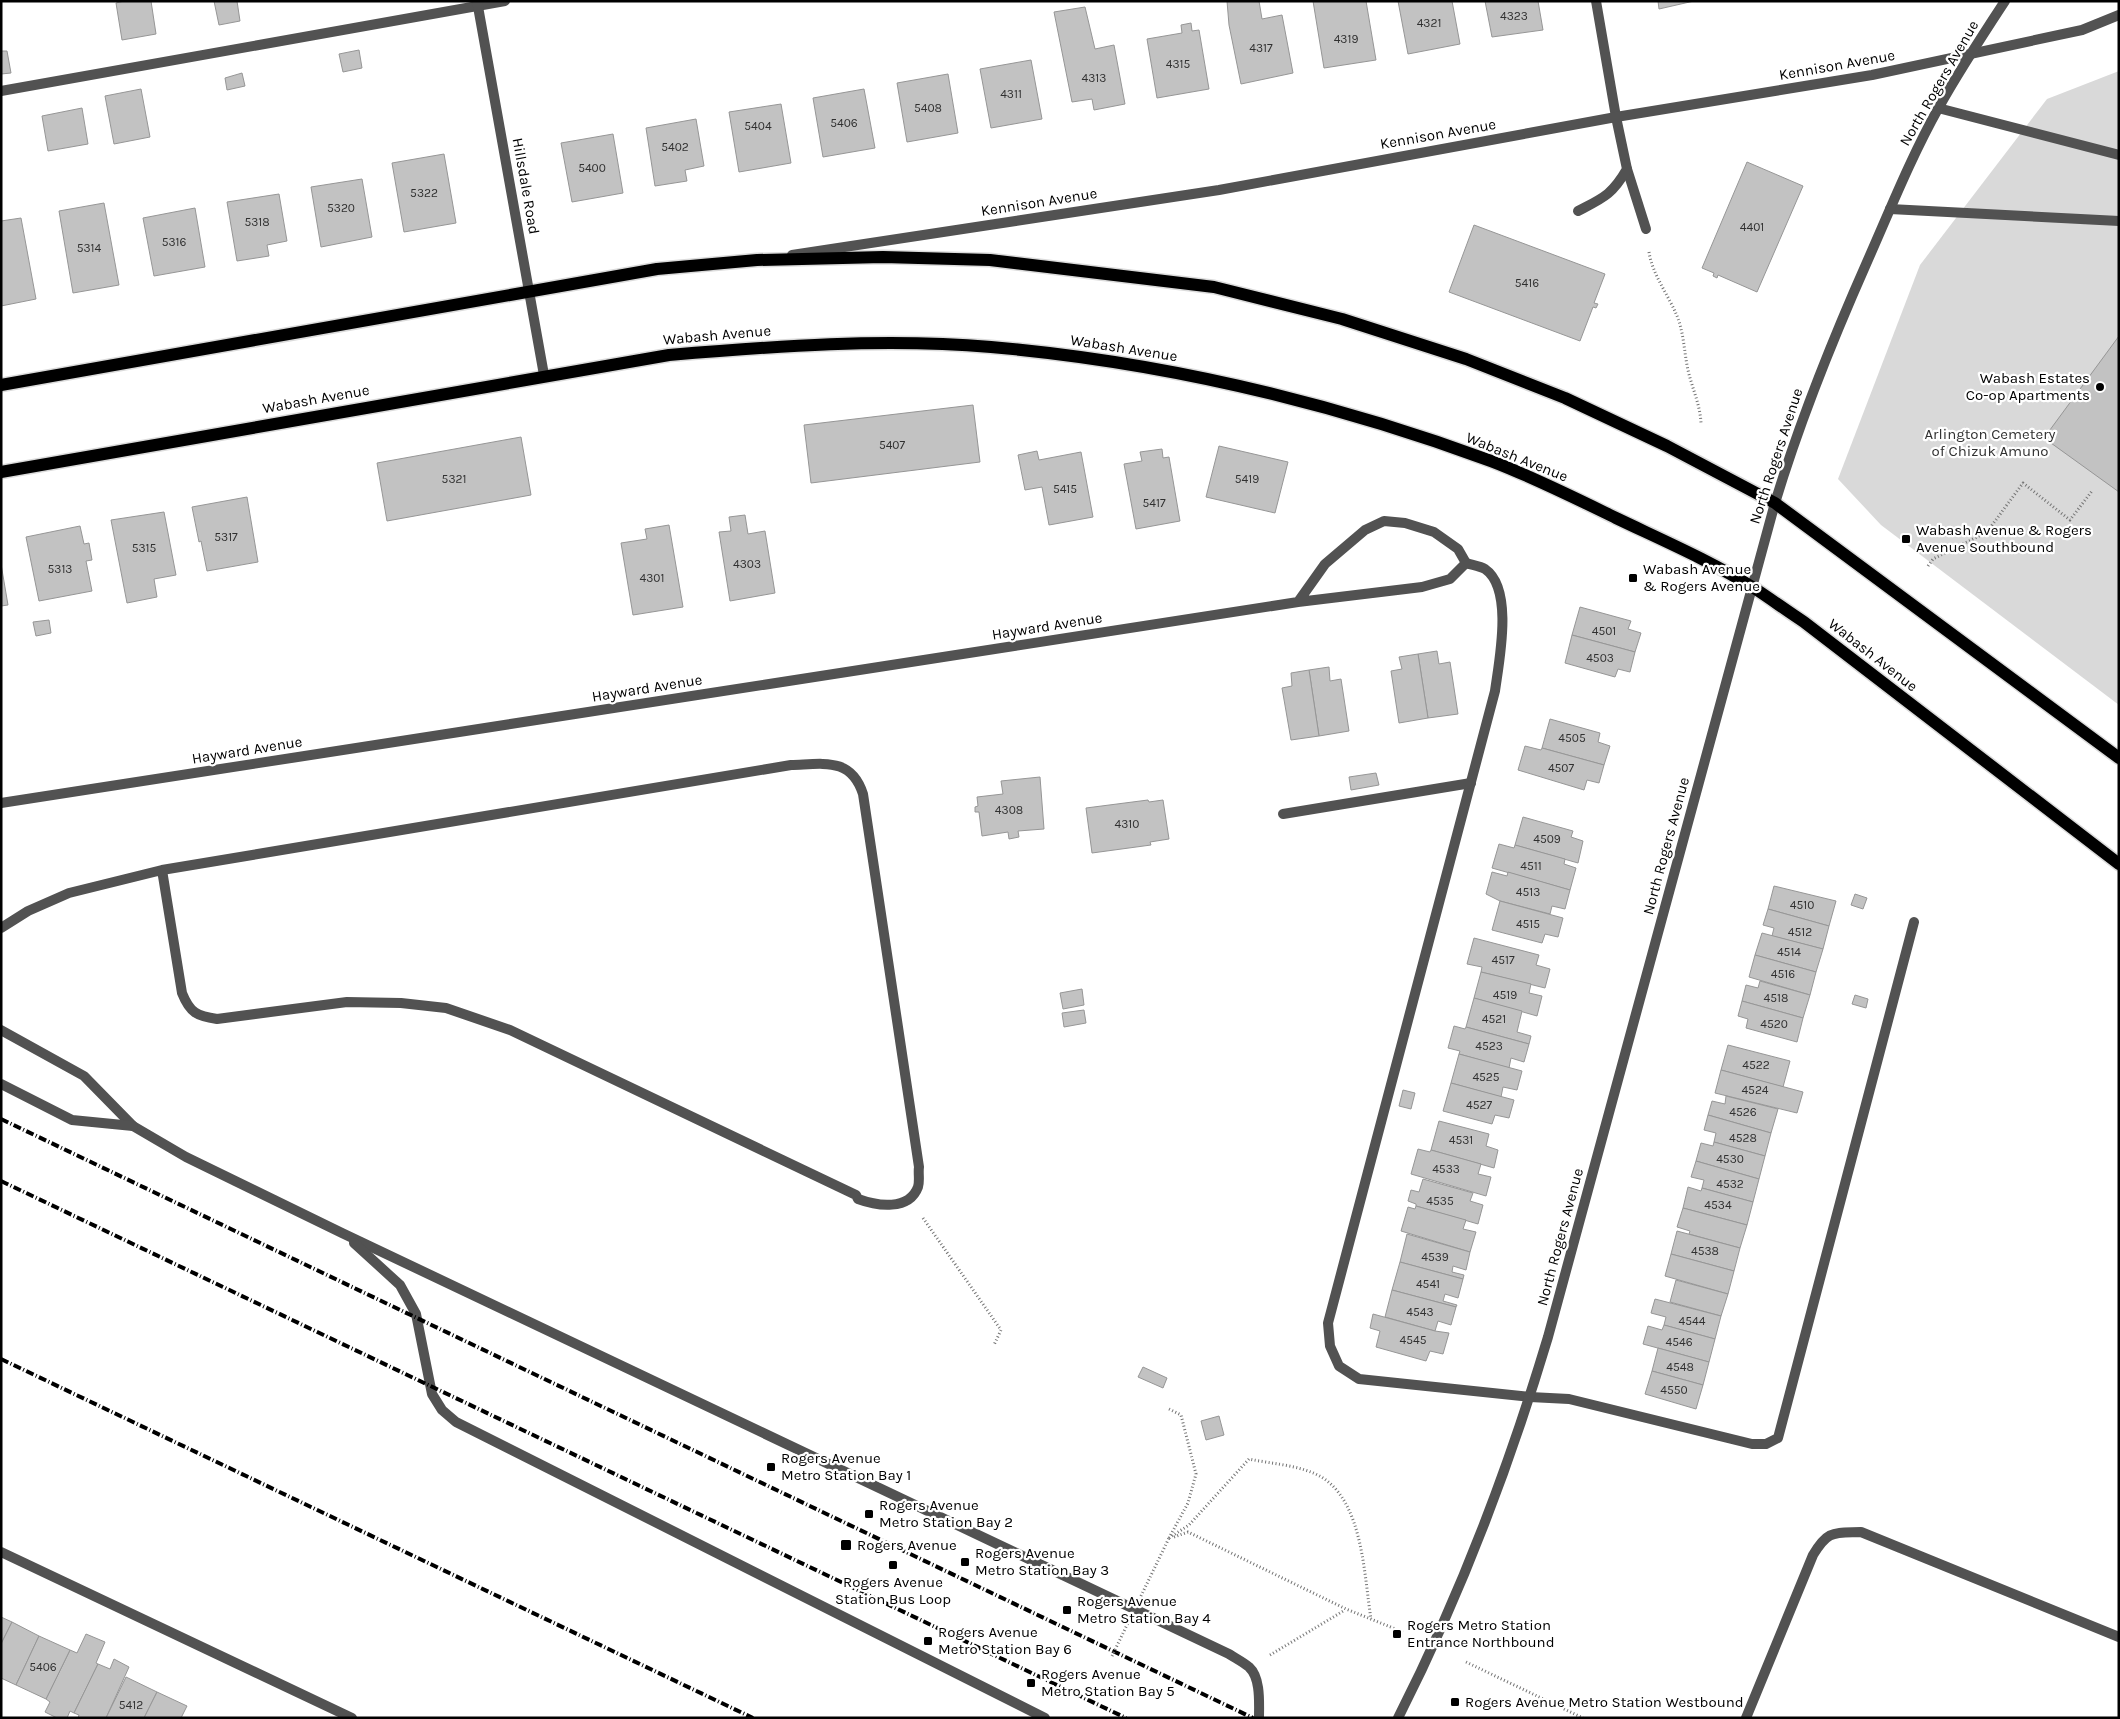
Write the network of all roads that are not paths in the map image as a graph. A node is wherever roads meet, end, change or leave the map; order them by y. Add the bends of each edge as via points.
1 (505, 1) edge
2 (1596, 1) edge
3 (2005, 1) edge
4 (478, 4) edge
5 (2119, 15) edge
6 (1969, 54) junction
7 (1, 92) edge
8 (1938, 108) junction
9 (1616, 117) junction
10 (2119, 156) edge
11 (1627, 170) junction
12 (1890, 209) junction
13 (1578, 211) dead end
14 (2119, 221) edge
15 (1646, 230) road end
16 (758, 260) junction
17 (530, 291) junction
18 (544, 376) junction
19 (1, 384) edge
20 (1, 472) edge
21 (1775, 502) junction
22 (1466, 563) junction
23 (1752, 587) junction
24 (1298, 602) junction
25 (2119, 758) edge
26 (1471, 784) junction
27 (1, 803) edge
28 (1283, 814) dead end
29 (2119, 864) edge
30 (162, 870) junction
31 (1914, 922) dead end
32 (1, 928) edge
33 (1, 1030) edge
34 (1, 1084) edge
35 (133, 1126) junction
36 (342, 1233) junction
37 (1530, 1397) junction
38 (1, 1552) edge
39 (2119, 1638) edge
40 (352, 1718) edge
41 (1044, 1718) edge
42 (1259, 1718) edge
43 (1398, 1718) edge
44 (1746, 1718) edge

1 - 4 street
2 - 9 street
3 - 6 street, North Rogers Avenue
4 - 7 street
4 - 17 street, Hillsdale Road
5 - 6 street, Kennison Avenue via 2082,30
6 - 8 street, North Rogers Avenue
6 - 9 street, Kennison Avenue via 1872,75
8 - 10 street
8 - 12 street, North Rogers Avenue
9 - 11 street
9 - 16 street, Kennison Avenue via 1218,190
11 - 13 street via 1606,197
11 - 15 street
12 - 14 street
12 - 21 street, North Rogers Avenue via 1832,340
16 - 17 main road via 657,269
16 - 21 main road via 883,257 990,260 1214,287 1342,319 1466,358 1565,398
17 - 18 street, Hillsdale Road
17 - 19 main road
18 - 20 main road, Wabash Avenue
18 - 23 main road, Wabash Avenue via 669,355 771,346 890,343 989,347 1110,360 1208,378 1326,406 1492,462 1645,532
21 - 23 street, North Rogers Avenue
21 - 25 main road
22 - 24 street, Hayward Avenue via 1450,579 1422,587
22 - 24 street via 1458,549 1434,532 1405,523 1384,521 1365,530 1325,564
22 - 26 street via 1484,568 1494,578 1503,624 1495,691
23 - 29 main road, Wabash Avenue via 1804,622
23 - 37 street, North Rogers Avenue
24 - 27 street, Hayward Avenue
26 - 28 street
26 - 37 street via 1328,1323 1329,1338 1339,1366 1360,1379
30 - 30 street via 791,765 829,764 849,769 859,780 863,794 919,1166 918,1186 910,1199 900,1204 871,1204 510,1030 446,1008 347,1002 218,1019 200,1016 187,1006 182,993
30 - 32 street via 68,893 28,911
31 - 37 street via 1778,1438 1766,1444 1752,1444 1569,1399
33 - 35 street via 84,1076
34 - 35 street via 72,1120
35 - 36 street via 186,1157
36 - 41 street via 400,1285 416,1314 432,1394 442,1410 456,1422
36 - 42 street via 1229,1654 1254,1674
37 - 43 street, North Rogers Avenue via 1473,1553
38 - 40 street
39 - 44 street via 1861,1532 1834,1533 1823,1539 1813,1555

